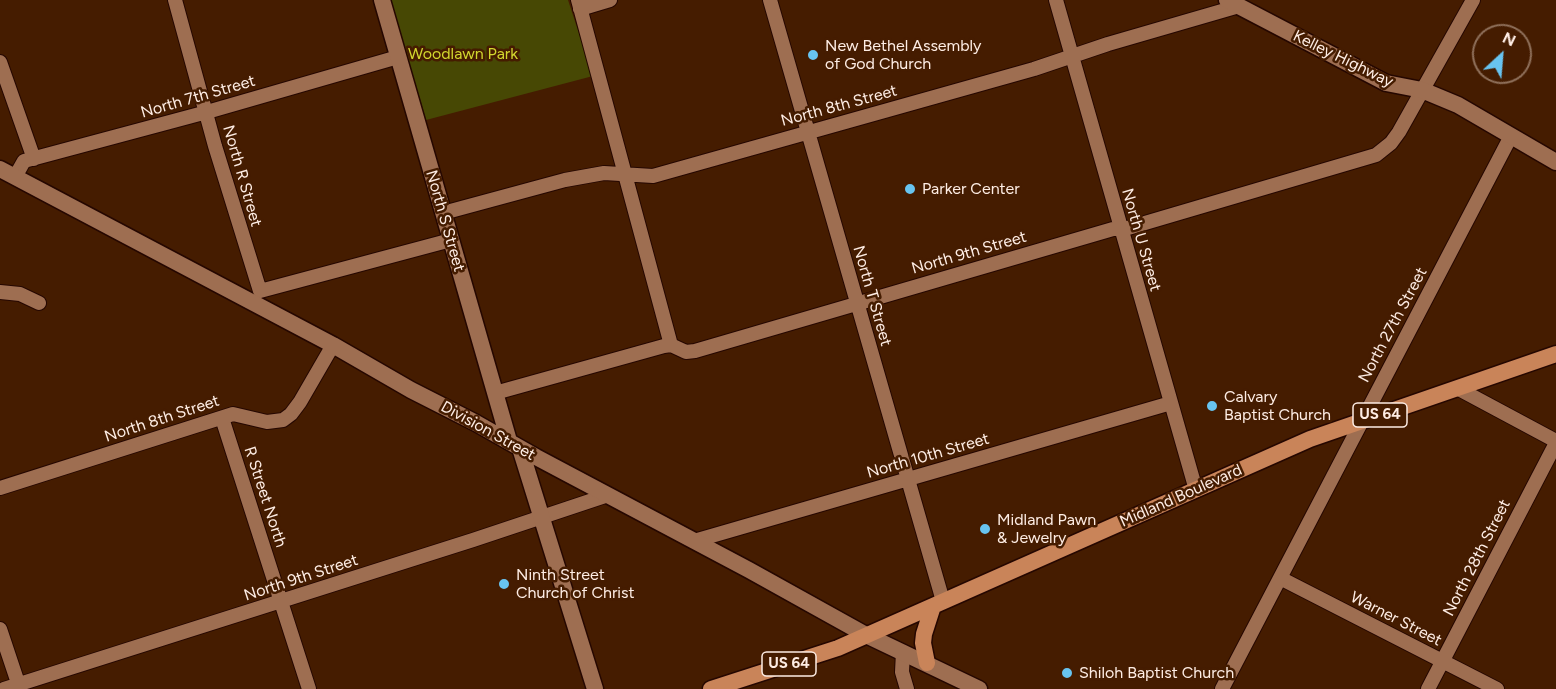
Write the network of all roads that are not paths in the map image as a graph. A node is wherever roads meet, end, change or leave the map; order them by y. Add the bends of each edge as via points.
1 (175, 0) edge
2 (382, 0) edge
3 (610, 0) edge
4 (770, 0) edge
5 (1056, 0) edge
6 (1473, 0) edge
7 (1233, 3) edge
8 (579, 4) edge
9 (1071, 56) junction
10 (398, 57) junction
11 (0, 62) edge
12 (1422, 90) junction
13 (207, 112) junction
14 (807, 131) junction
15 (1511, 136) junction
16 (34, 159) junction
17 (1556, 162) edge
18 (0, 169) edge
19 (624, 173) junction
20 (15, 177) junction
21 (443, 213) junction
22 (1121, 228) junction
23 (451, 240) junction
24 (0, 292) edge
25 (257, 298) junction
26 (39, 303) dead end
27 (857, 303) junction
28 (333, 345) junction
29 (671, 345) junction
30 (1556, 354) edge
31 (1457, 388) junction
32 (495, 393) junction
33 (1171, 403) junction
34 (222, 418) junction
35 (1361, 422) junction
36 (1556, 442) edge
37 (514, 445) junction
38 (907, 479) junction
39 (0, 488) edge
40 (1196, 490) junction
41 (608, 495) junction
42 (543, 518) junction
43 (694, 541) junction
44 (1280, 578) junction
45 (281, 602) junction
46 (938, 604) junction
47 (0, 629) edge
48 (866, 635) junction
49 (903, 652) junction
50 (1443, 661) junction
51 (927, 663) junction
52 (19, 687) edge
53 (4, 689) edge
54 (309, 689) edge
55 (595, 689) edge
56 (711, 689) edge
57 (907, 689) edge
58 (979, 689) edge
59 (1222, 689) edge
60 (1428, 689) edge
61 (1497, 689) edge

1 - 13 street, North R Street
2 - 10 street, North S Street
3 - 8 street
4 - 14 street, North T Street
5 - 9 street, North U Street
6 - 12 street
7 - 9 street, North 8th Street
7 - 12 street, Kelley Highway via 1386,83
8 - 19 street
9 - 14 street, North 8th Street
9 - 22 street, North U Street
10 - 13 street, North 7th Street
10 - 21 street, North S Street
11 - 16 street
12 - 15 street, Kelley Highway via 1458,105
12 - 22 street, North 9th Street via 1391,144 1376,155
13 - 16 street, North 7th Street
13 - 25 street, North R Street
14 - 19 street, North 8th Street via 653,176
14 - 27 street, North T Street
15 - 17 street, Kelley Highway
15 - 35 street, North 27th Street
16 - 20 street, North 7th Street via 24,161
18 - 20 street, Division Street
19 - 21 street, North 8th Street via 565,180
19 - 29 street
20 - 25 street, Division Street
21 - 23 street, North S Street
22 - 27 street, North 9th Street
22 - 33 street, North U Street
23 - 25 street
23 - 32 street, North S Street
24 - 26 street via 20,294
25 - 28 street, Division Street
27 - 29 street, North 9th Street via 695,351
27 - 38 street, North T Street
28 - 34 street, North 8th Street via 300,402 283,420 267,422 233,414
28 - 37 street, Division Street
29 - 32 street, North 9th Street
30 - 31 main road, Midland Boulevard / US 64
31 - 35 main road, Midland Boulevard / US 64
31 - 36 street
32 - 37 street, North S Street
33 - 38 street, North 10th Street
33 - 40 street, North U Street
34 - 39 street, North 8th Street
34 - 45 street, R Street North
35 - 40 main road, Midland Boulevard / US 64 via 1310,439
35 - 44 street, North 27th Street
36 - 50 street, North 28th Street
37 - 41 street, Division Street
37 - 42 street, North S Street
38 - 43 street, North 10th Street
38 - 46 street, North T Street
40 - 46 main road, Midland Boulevard / US 64
41 - 42 street, North 9th Street
41 - 43 street, Division Street
42 - 45 street, North 9th Street
42 - 55 street, North S Street
43 - 48 street, Division Street
44 - 50 street, Warner Street
44 - 59 street, North 27th Street
45 - 52 street, North 9th Street
45 - 54 street, R Street North
46 - 48 main road, Midland Boulevard / US 64
46 - 51 main road via 924,629
47 - 52 street
48 - 49 street, Division Street
48 - 56 main road, Midland Boulevard / US 64 via 838,648
49 - 51 street, Division Street
49 - 57 street via 902,672
50 - 60 street, North 28th Street
50 - 61 street, Warner Street
51 - 58 street, Division Street
52 - 53 street, North 9th Street

